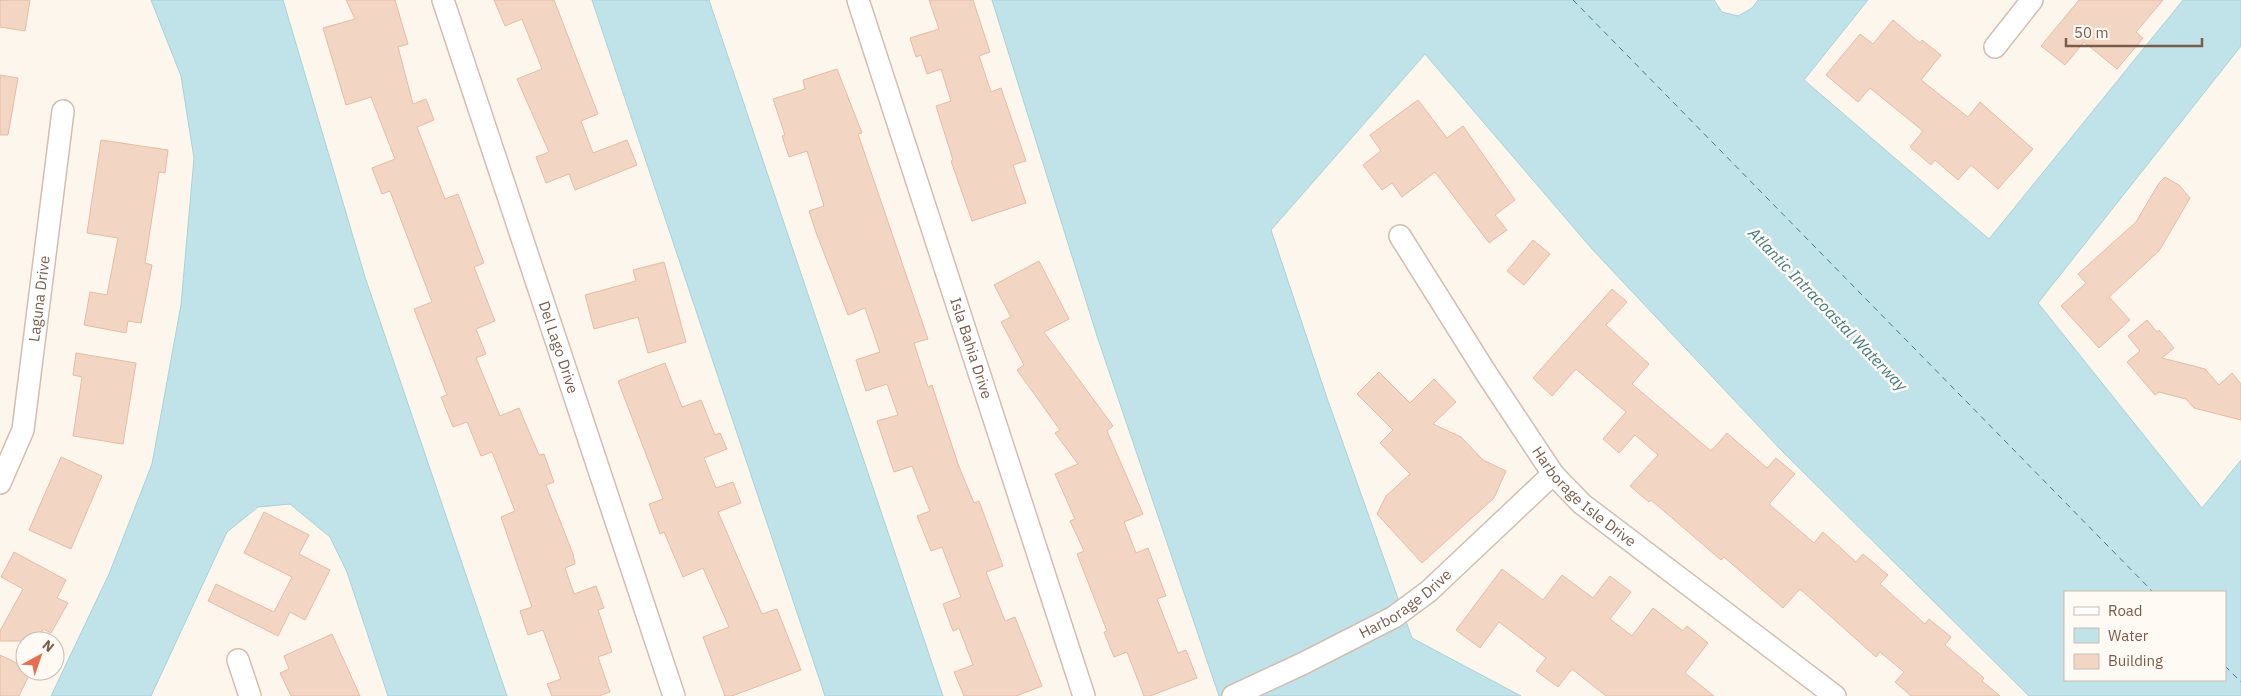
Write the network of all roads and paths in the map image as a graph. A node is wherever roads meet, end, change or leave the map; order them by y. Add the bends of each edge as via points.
1 (443, 0) edge
2 (858, 0) edge
3 (2032, 0) edge
4 (1995, 47) dead end
5 (63, 111) dead end
6 (1400, 236) dead end
7 (1553, 474) junction
8 (0, 483) edge
9 (238, 660) dead end
10 (250, 696) edge
11 (674, 696) edge
12 (1084, 696) edge
13 (1233, 696) edge
14 (1835, 696) edge

1 - 11 street, Del Lago Drive
2 - 12 street, Isla Bahia Drive
3 - 4 street
5 - 8 street, Laguna Drive via 23,430
6 - 7 street, Harborage Isle Drive
7 - 13 street, Harborage Drive via 1429,591 1394,616
7 - 14 street, Harborage Isle Drive via 1582,504
9 - 10 street

